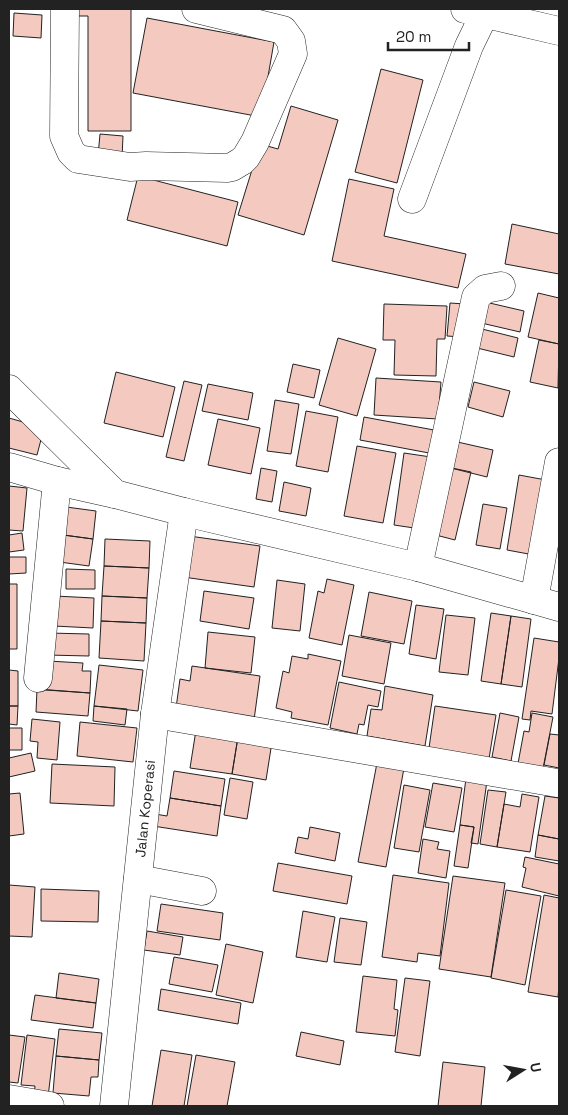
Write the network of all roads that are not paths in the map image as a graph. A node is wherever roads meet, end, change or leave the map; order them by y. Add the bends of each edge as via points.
1 (65, 9) edge
2 (196, 9) edge
3 (475, 11) edge
4 (559, 31) edge
5 (412, 199) dead end
6 (501, 286) dead end
7 (9, 389) edge
8 (559, 462) edge
9 (9, 467) edge
10 (57, 481) junction
11 (115, 494) junction
12 (184, 512) junction
13 (418, 567) junction
14 (547, 603) edge
15 (38, 678) dead end
16 (155, 714) junction
17 (556, 783) dead end
18 (138, 879) junction
19 (202, 891) dead end
20 (9, 1099) edge
21 (50, 1106) edge
22 (114, 1106) edge

1 - 2 main road via 64,136 78,159 130,167 228,168 246,157 255,142 293,54 291,41 283,30
3 - 4 main road
3 - 5 main road via 469,46
6 - 13 main road via 484,290 476,297
7 - 11 main road
8 - 14 main road
9 - 10 main road
10 - 11 main road
10 - 15 main road
11 - 12 main road
12 - 13 main road
12 - 16 main road, Jalan Koperasi
13 - 14 main road
16 - 17 main road
16 - 18 main road, Jalan Koperasi
18 - 19 main road
18 - 22 main road, Jalan Koperasi
20 - 21 main road

